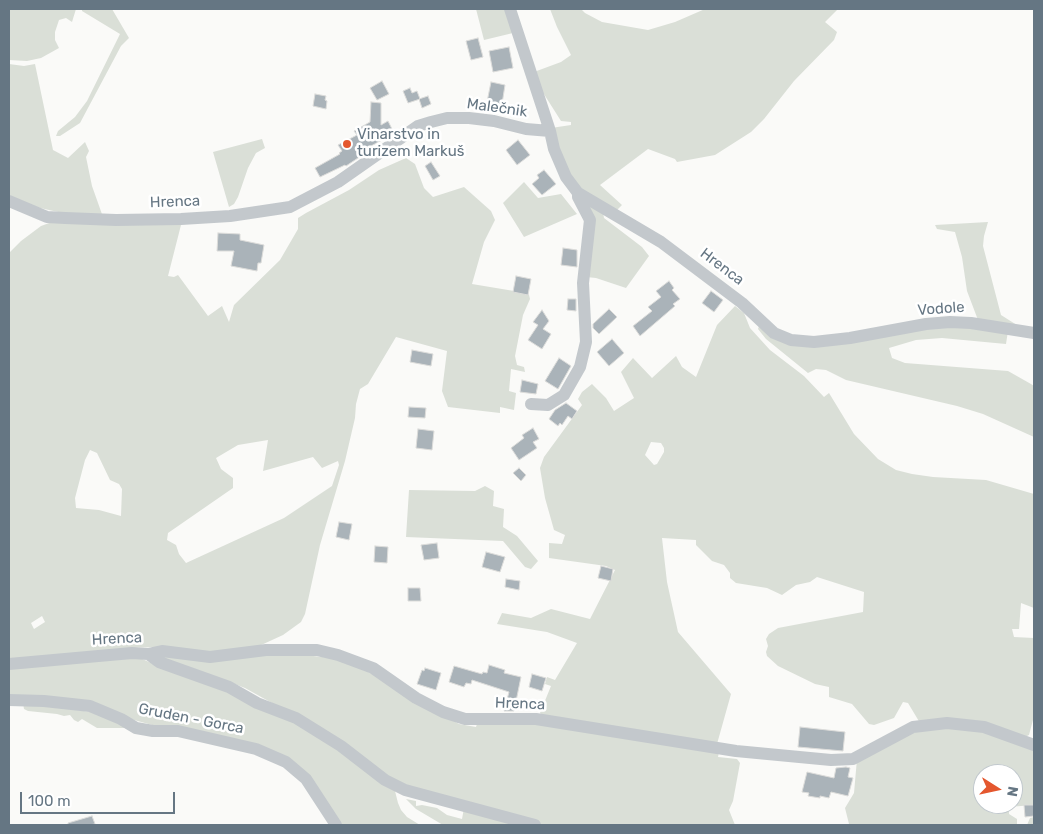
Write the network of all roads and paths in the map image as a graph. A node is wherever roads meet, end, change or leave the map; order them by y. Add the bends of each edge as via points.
1 (510, 9) edge
2 (550, 132) junction
3 (566, 177) joint
4 (338, 182) joint
5 (578, 193) junction
6 (9, 202) edge
7 (1034, 332) edge
8 (850, 338) joint
9 (532, 404) dead end
10 (148, 654) junction
11 (9, 664) edge
12 (9, 700) edge
13 (1034, 745) edge
14 (336, 825) edge
15 (535, 825) edge

1 - 2 street, Malečnik
2 - 3 street, Malečnik
2 - 4 street, Malečnik via 494,121 447,118 418,126
3 - 5 street, Hrenca
4 - 6 street, Hrenca via 290,207 181,219 48,217
5 - 8 street, Hrenca via 667,246 742,303 774,333 798,341
5 - 9 street, Hrenca via 590,220 583,290 586,342 580,367 564,395 548,405
7 - 8 street, Vodole via 971,322 945,322
10 - 11 street, Hrenca
10 - 13 street, Hrenca via 162,651 210,657 266,650 317,650 373,668 416,698 465,719 536,718 745,752 853,760 913,727 947,723 984,727
10 - 15 street via 159,662 229,686 257,703 296,718 341,746 385,780 405,790
12 - 14 street, Gruden - Gorca via 90,706 136,728 178,731 256,748 286,762 306,779

